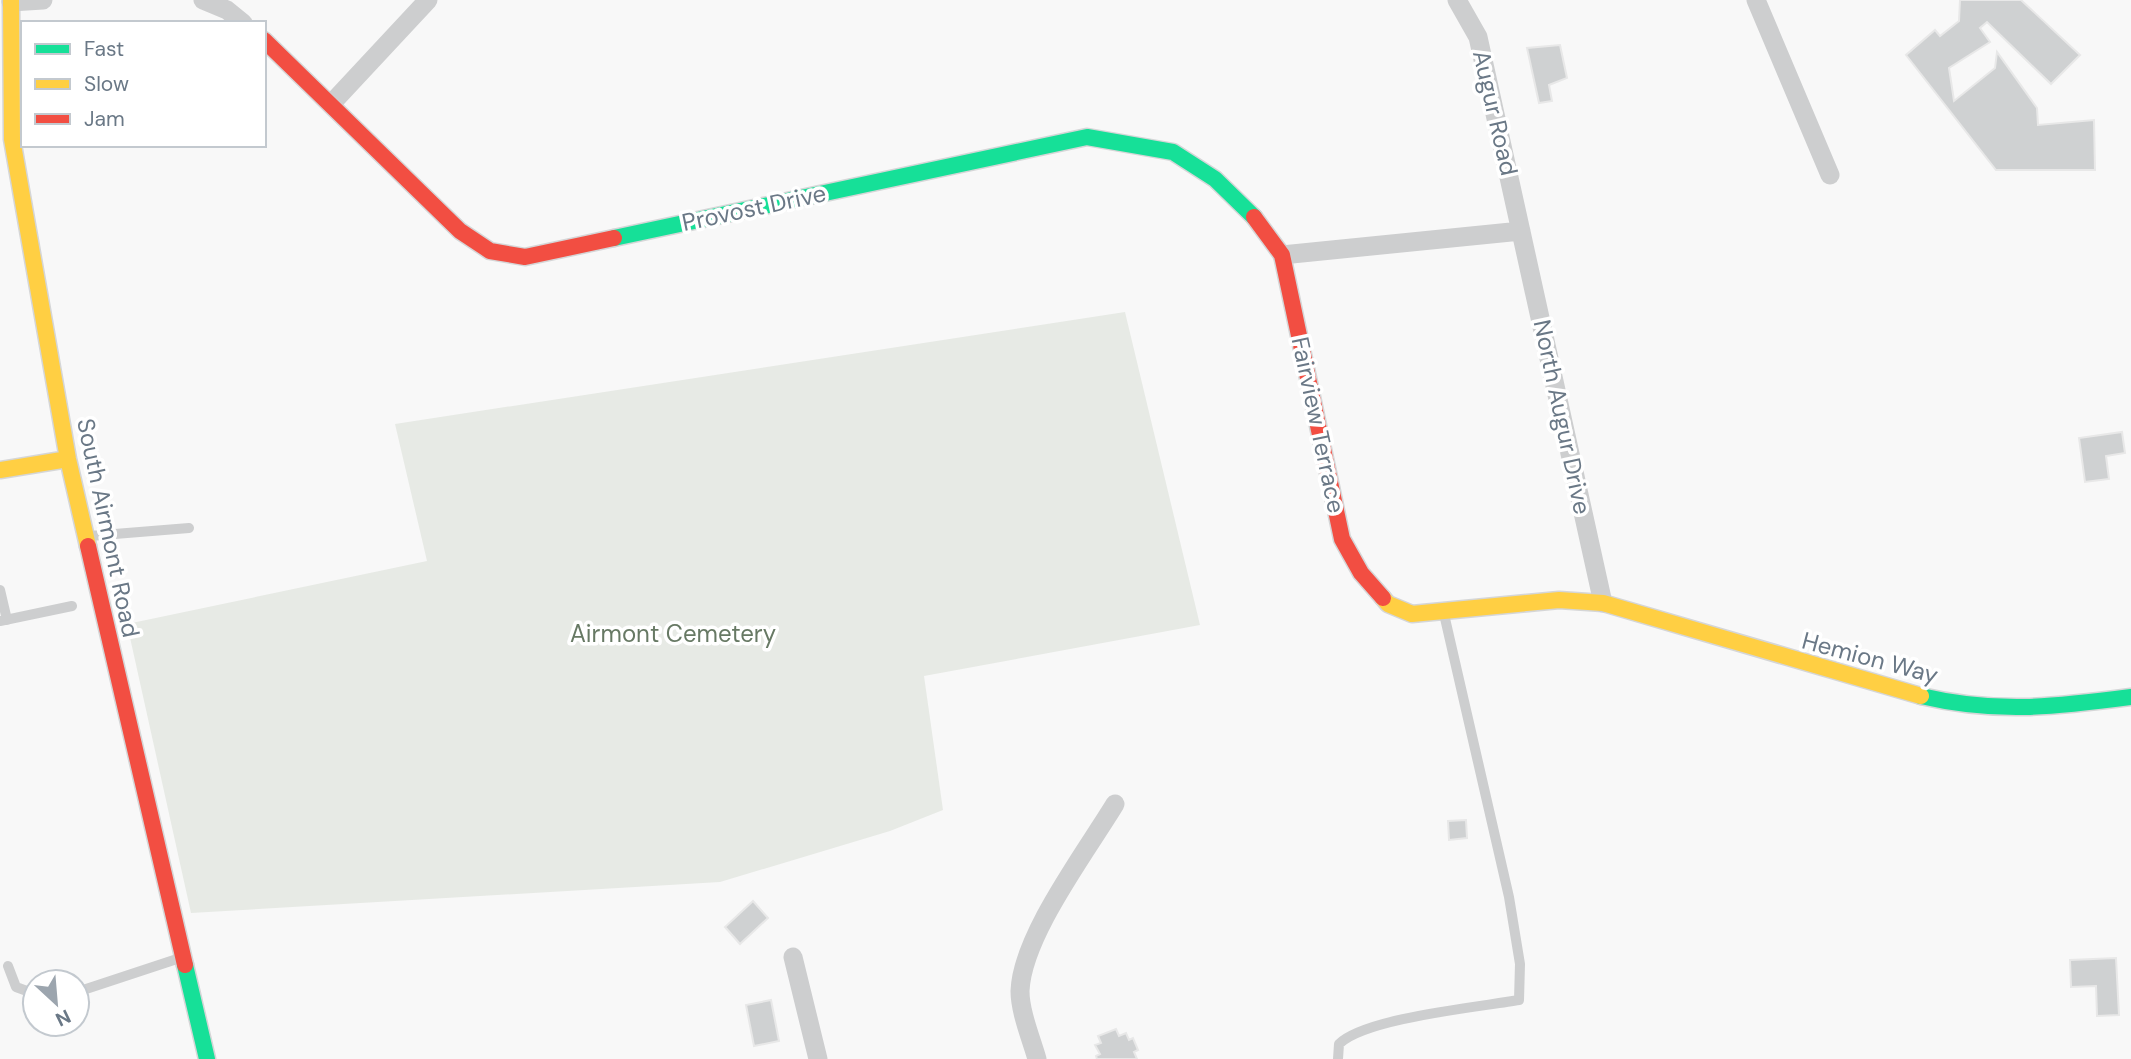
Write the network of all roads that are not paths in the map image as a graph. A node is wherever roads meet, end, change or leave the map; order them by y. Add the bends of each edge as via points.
1 (43, 0) edge
2 (203, 0) edge
3 (428, 0) edge
4 (1457, 0) edge
5 (1756, 0) edge
6 (11, 1) edge
7 (241, 21) edge
8 (266, 42) edge
9 (332, 103) junction
10 (6, 141) edge
11 (1830, 175) dead end
12 (1521, 231) junction
13 (1282, 255) junction
14 (68, 459) junction
15 (0, 470) edge
16 (189, 528) dead end
17 (86, 536) junction
18 (0, 590) edge
19 (1603, 603) junction
20 (72, 606) dead end
21 (1444, 612) junction
22 (4, 621) edge
23 (2131, 697) edge
24 (1115, 804) dead end
25 (183, 957) junction
26 (793, 957) dead end
27 (8, 966) dead end
28 (91, 987) edge
29 (21, 988) edge
30 (207, 1059) edge
31 (818, 1059) edge
32 (1037, 1059) edge
33 (1338, 1059) edge

1 - 6 street
2 - 7 street
3 - 9 street
4 - 12 street, Augur Road via 1478,37
5 - 11 street
6 - 10 street, South Airmont Road
8 - 9 street, Provost Drive
9 - 13 street, Provost Drive via 460,231 490,251 525,257 1087,137 1173,152 1223,186
10 - 14 street, South Airmont Road
12 - 13 street
12 - 19 street, North Augur Drive
13 - 21 street, Fairview Terrace via 1342,540 1361,573 1388,604 1412,614
14 - 15 street
14 - 17 street, South Airmont Road
16 - 17 lane
17 - 25 street, South Airmont Road
18 - 22 lane
19 - 21 street, Fairview Terrace via 1559,600
19 - 23 street, Hemion Way via 1876,685 1962,706 2038,709
20 - 22 lane
21 - 33 lane via 1509,897 1521,972 1519,1000 1371,1027 1346,1037 1339,1044
24 - 32 street via 1030,946 1020,999
25 - 28 lane
25 - 30 street, South Airmont Road
26 - 31 street
27 - 29 lane

